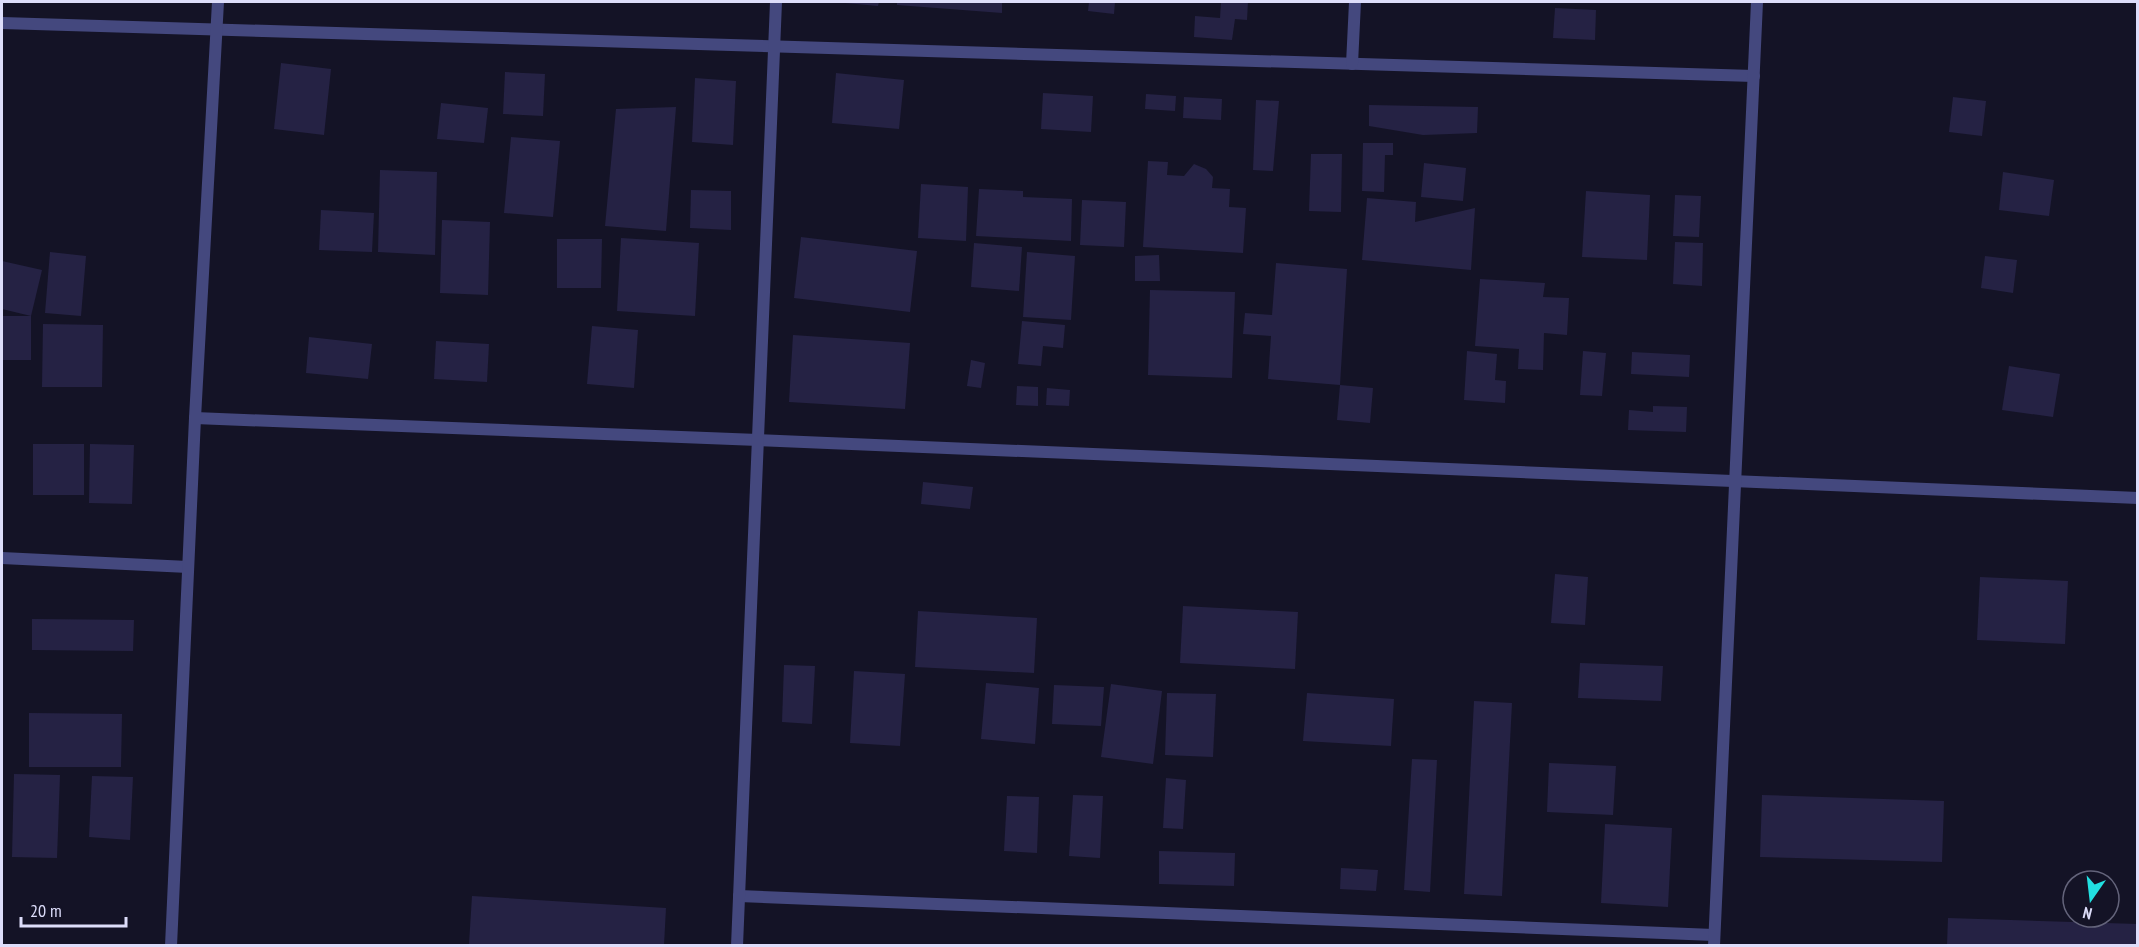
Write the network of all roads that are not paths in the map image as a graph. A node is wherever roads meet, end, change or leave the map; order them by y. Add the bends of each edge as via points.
1 (218, 2) edge
2 (776, 2) edge
3 (1355, 2) edge
4 (1757, 2) edge
5 (2, 23) edge
6 (217, 28) junction
7 (774, 47) junction
8 (1352, 64) junction
9 (1754, 76) junction
10 (195, 418) junction
11 (758, 440) junction
12 (1736, 483) junction
13 (2138, 498) edge
14 (2, 558) edge
15 (188, 567) junction
16 (739, 897) junction
17 (1714, 940) edge
18 (171, 945) edge
19 (737, 945) edge

1 - 6 street
2 - 7 street
3 - 8 street
4 - 9 street
5 - 6 street
6 - 7 street
6 - 10 street
7 - 8 street
7 - 11 street
8 - 9 street
9 - 12 street
10 - 11 street
10 - 15 street
11 - 12 street
11 - 16 street
12 - 13 street
12 - 17 street
14 - 15 street
15 - 18 street
16 - 17 street
16 - 19 street

